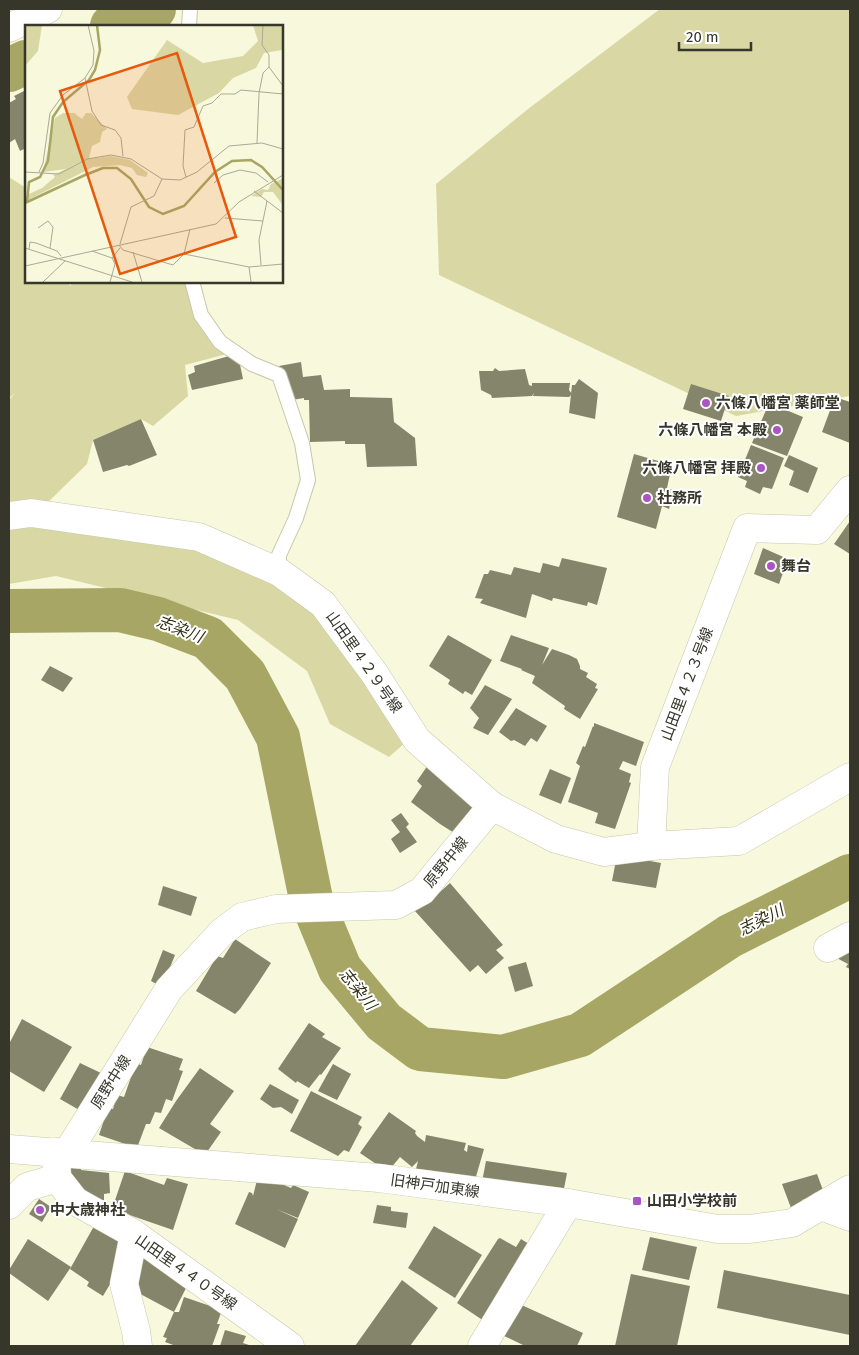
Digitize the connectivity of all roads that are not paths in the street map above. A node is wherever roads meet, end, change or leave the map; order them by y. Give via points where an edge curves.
1 (48, 9) edge
2 (9, 28) edge
3 (192, 282) edge
4 (850, 490) edge
5 (9, 516) edge
6 (279, 572) junction
7 (850, 778) edge
8 (492, 806) junction
9 (651, 846) junction
10 (9, 1149) edge
11 (60, 1161) junction
12 (850, 1189) edge
13 (568, 1203) junction
14 (9, 1205) edge
15 (821, 1206) junction
16 (850, 1217) edge
17 (134, 1234) junction
18 (138, 1346) edge
19 (290, 1346) edge
20 (482, 1346) edge

1 - 2 street
3 - 6 lane via 201,315 220,342 252,364 278,375 302,443 308,480 296,518 279,555
4 - 9 street, 山田里４２３号線 via 817,530 747,528 655,767
5 - 6 street, 山田里４２９号線 via 30,513 199,537
6 - 8 street, 山田里４２９号線 via 322,604 374,673 417,740
7 - 9 street via 739,841
8 - 9 street via 556,839 604,852
8 - 11 street, 原野中線 via 422,891 396,905 276,909 242,917 222,932 169,989
10 - 11 street, 旧神戸加東線
11 - 13 street, 旧神戸加東線 via 379,1178
11 - 14 street
11 - 17 street, 山田里４４０号線 via 74,1201
12 - 15 street, 旧神戸加東線
13 - 15 street, 旧神戸加東線 via 718,1229 750,1229 792,1223
13 - 20 street
15 - 16 street
17 - 18 street via 124,1284
17 - 19 street, 山田里４４０号線

